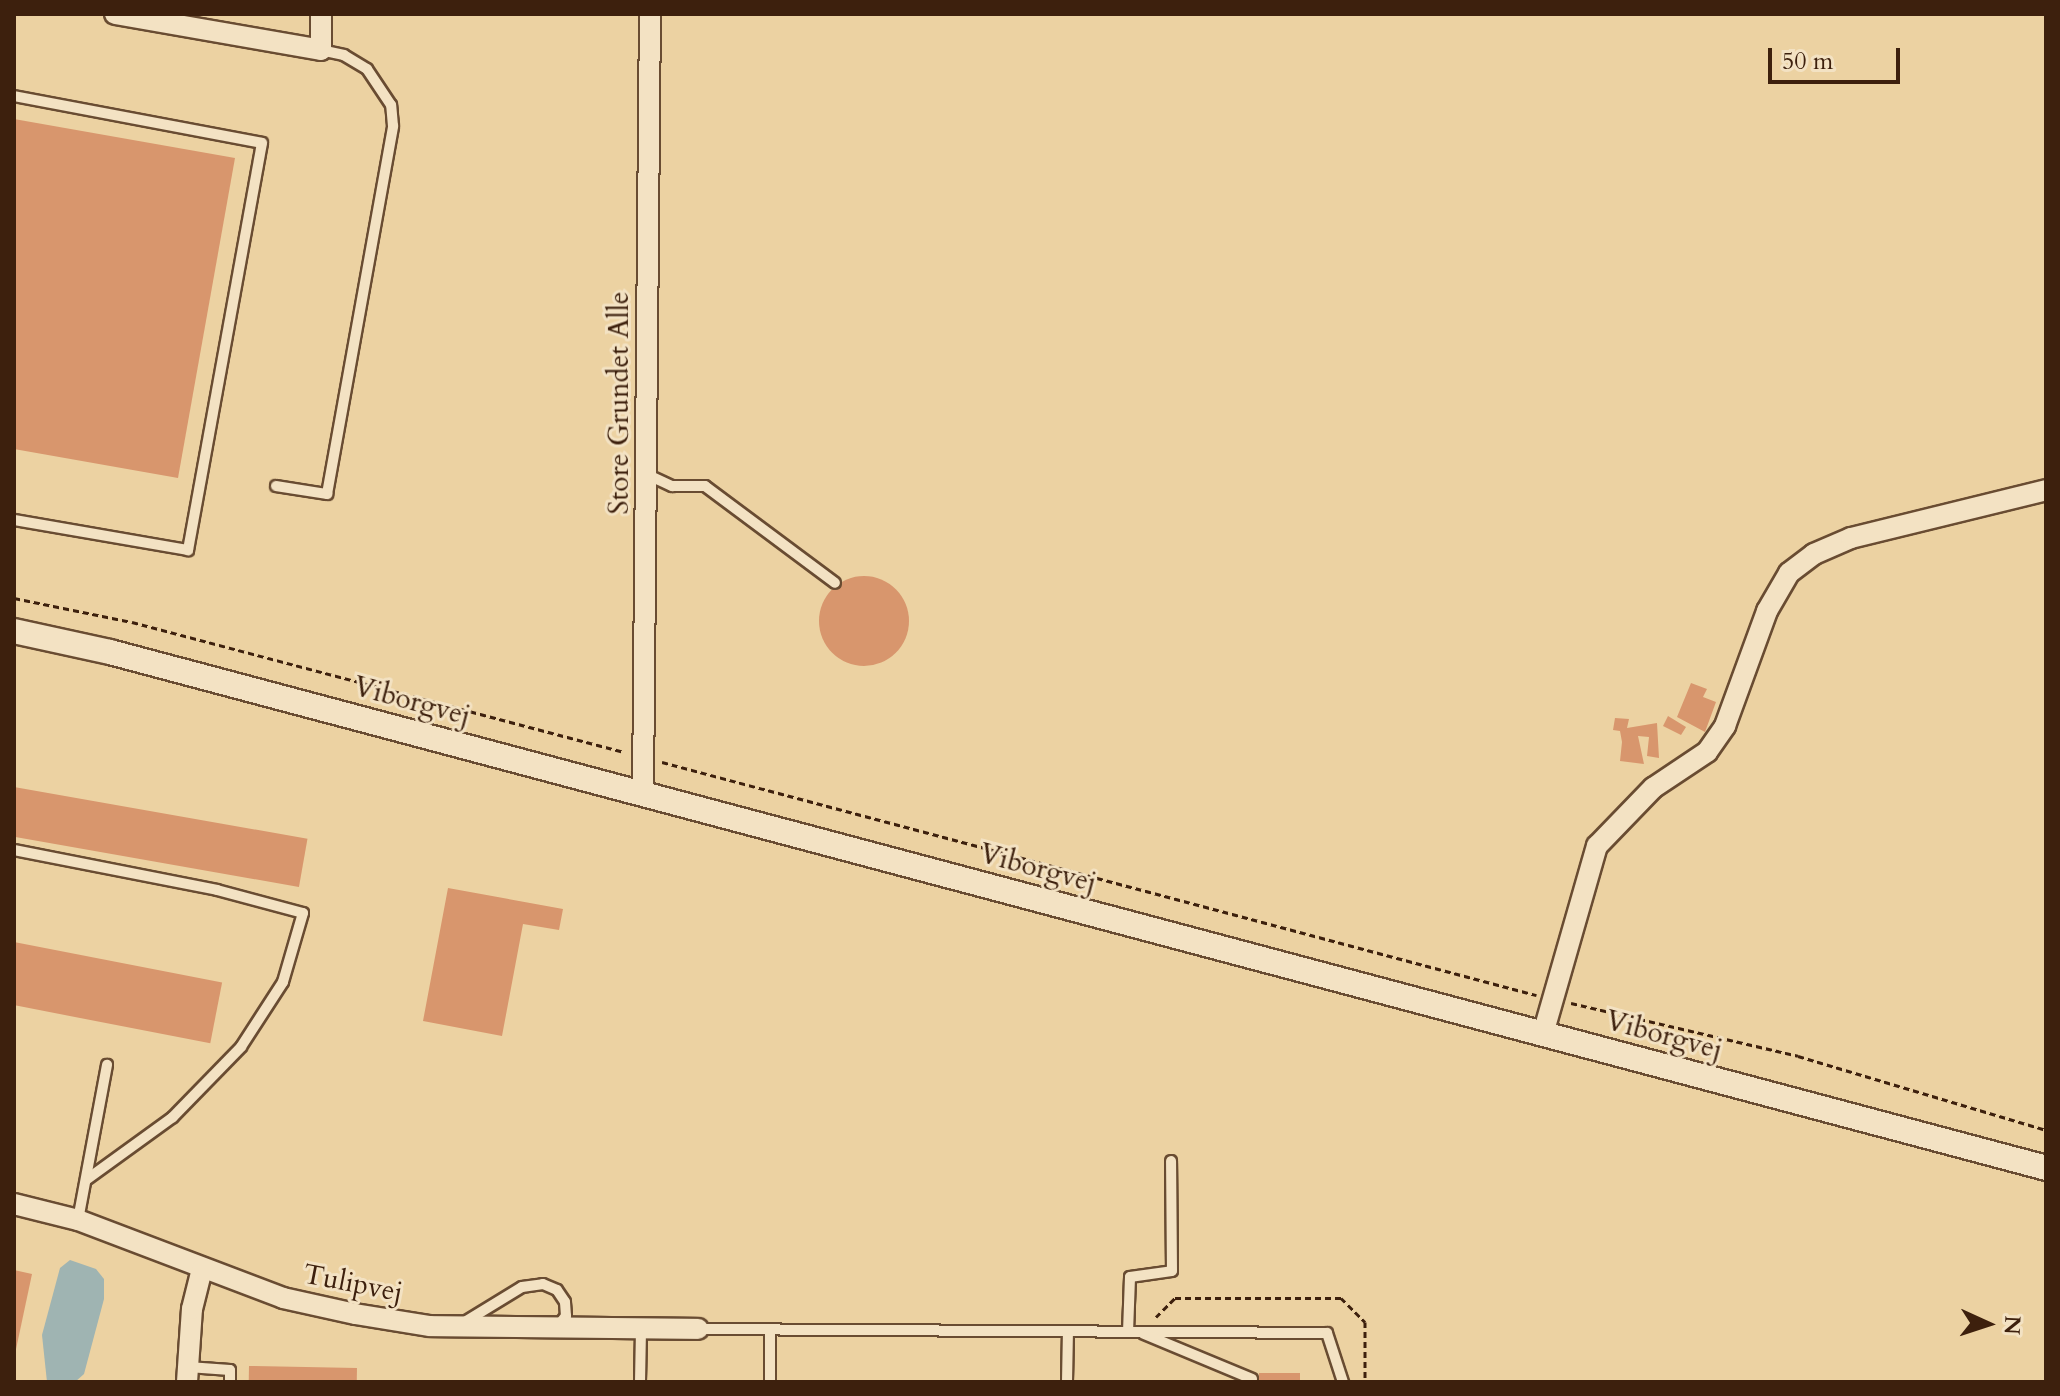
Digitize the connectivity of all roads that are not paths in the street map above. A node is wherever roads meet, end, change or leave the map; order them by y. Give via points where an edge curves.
1 (115, 14) edge
2 (321, 14) edge
3 (650, 14) edge
4 (321, 50) junction
5 (14, 96) edge
6 (646, 474) junction
7 (276, 486) dead end
8 (2046, 490) edge
9 (14, 520) edge
10 (835, 583) dead end
11 (14, 631) edge
12 (643, 793) junction
13 (14, 850) edge
14 (1543, 1034) junction
15 (107, 1065) dead end
16 (1171, 1161) dead end
17 (2046, 1168) edge
18 (86, 1180) junction
19 (14, 1204) edge
20 (78, 1220) junction
21 (202, 1269) junction
22 (457, 1327) junction
23 (557, 1328) junction
24 (641, 1328) junction
25 (698, 1329) joint
26 (770, 1330) junction
27 (1068, 1332) junction
28 (1133, 1332) junction
29 (187, 1375) edge
30 (1252, 1379) dead end
31 (230, 1382) edge
32 (640, 1382) edge
33 (770, 1382) edge
34 (1067, 1382) edge
35 (1343, 1382) edge

1 - 4 street
2 - 4 street
3 - 6 street, Store Grundet Alle
4 - 7 lane via 344,55 367,69 391,105 393,126 327,494
5 - 9 lane via 262,143 188,550
6 - 10 lane via 672,486 705,486
6 - 12 street, Store Grundet Alle
8 - 14 street via 1851,538 1814,554 1789,573 1767,611 1725,726 1707,752 1653,788 1597,846
11 - 12 street, Viborgvej
12 - 14 street, Viborgvej
13 - 18 lane via 217,890 303,913 283,982 241,1047 173,1117
14 - 17 street, Viborgvej
15 - 18 lane
16 - 28 lane via 1172,1271 1130,1277
18 - 20 lane
19 - 20 street, Tulipvej
20 - 21 street, Tulipvej
21 - 22 street, Tulipvej via 312,1305
21 - 29 street
22 - 23 street, Tulipvej
22 - 23 lane via 522,1287 543,1284 557,1290 565,1302 566,1316
23 - 24 street, Tulipvej
24 - 25 street, Tulipvej
24 - 32 lane
25 - 26 lane
26 - 27 lane
26 - 33 lane
27 - 28 lane
27 - 34 lane
28 - 30 lane
28 - 35 lane via 1327,1333
29 - 31 lane via 230,1370

